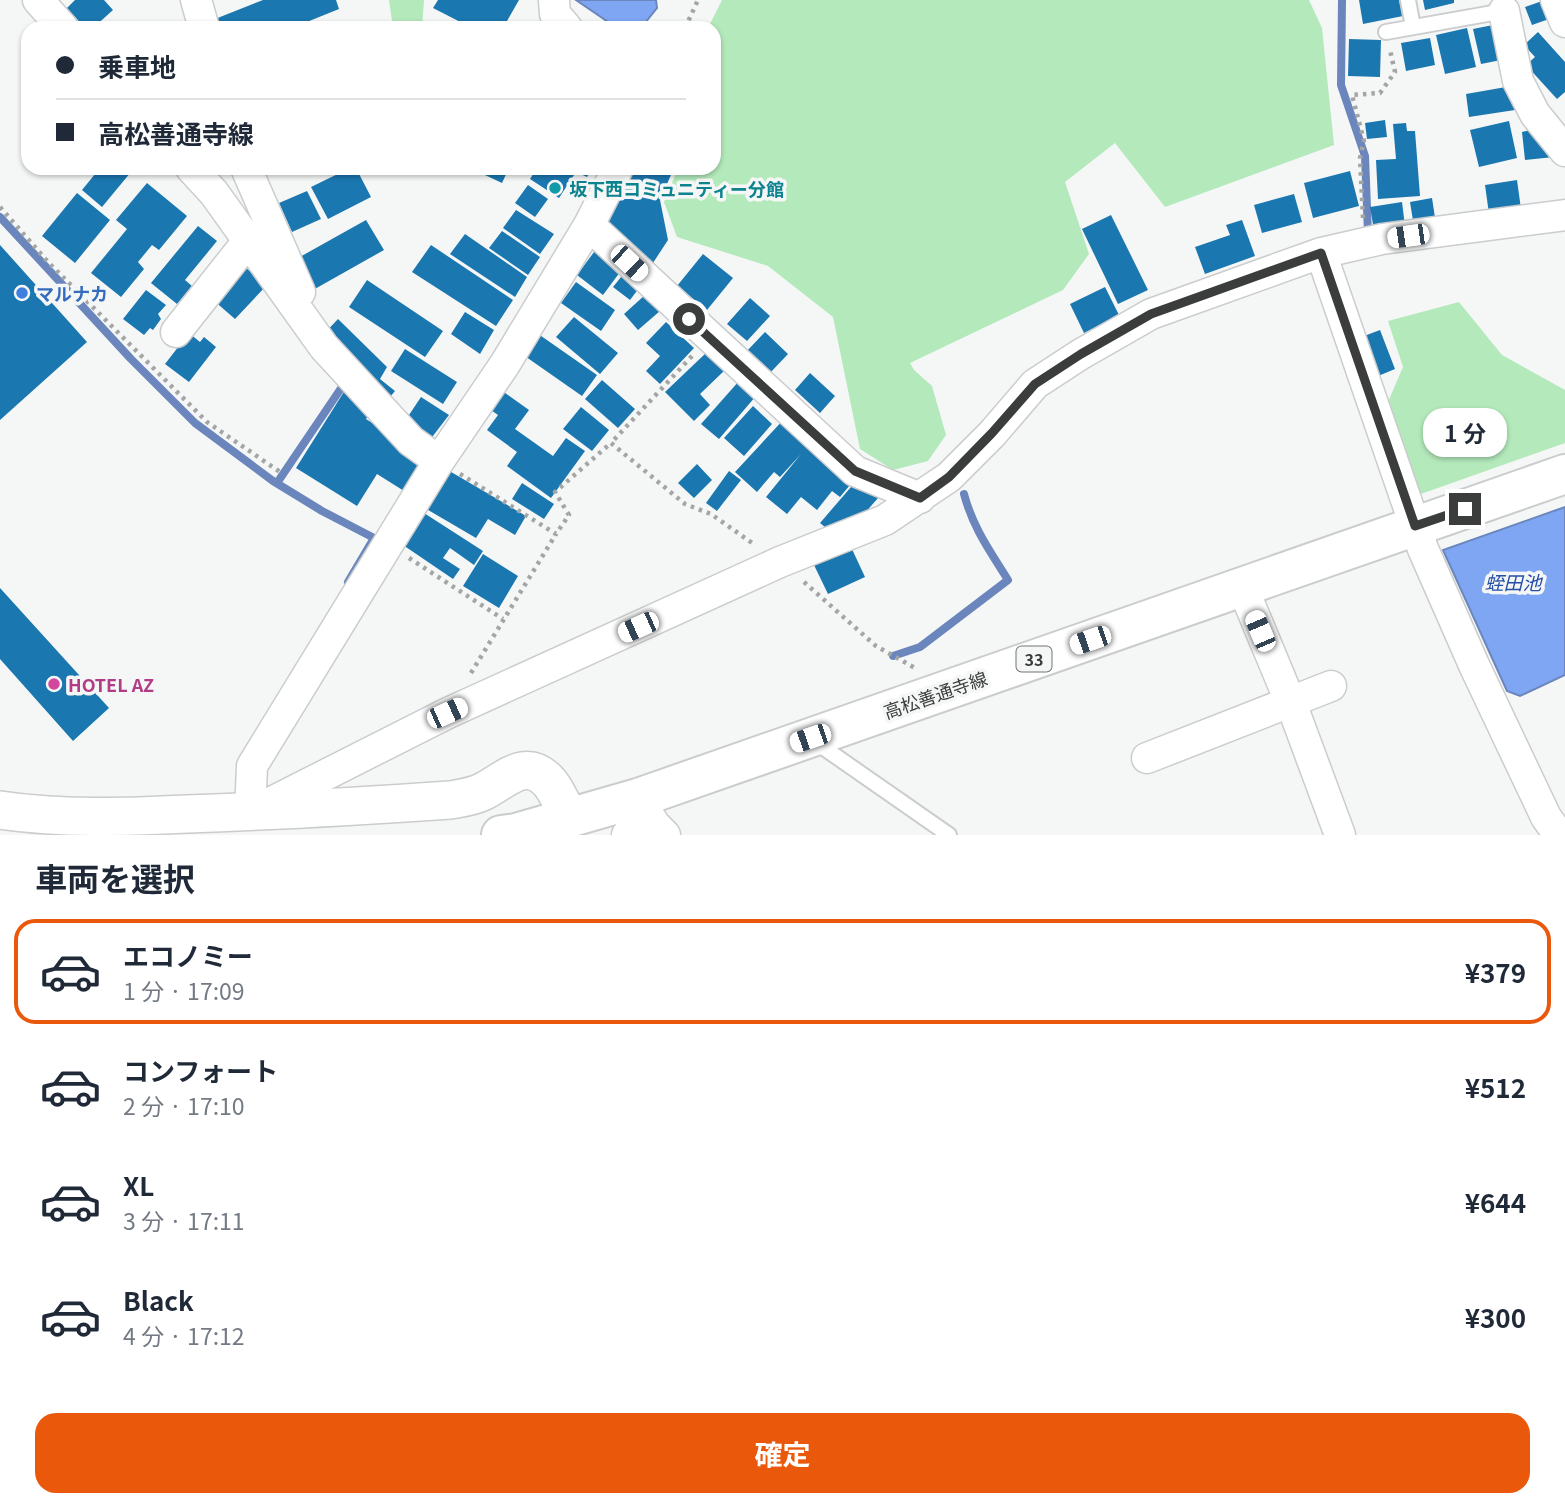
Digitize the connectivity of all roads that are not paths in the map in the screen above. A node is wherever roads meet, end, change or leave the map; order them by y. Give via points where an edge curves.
1 (38, 0) edge
2 (196, 0) edge
3 (554, 0) edge
4 (1408, 0) edge
5 (1556, 0) edge
6 (1503, 6) edge
7 (58, 21) edge
8 (202, 21) edge
9 (561, 21) edge
10 (1565, 22) edge
11 (1413, 27) junction
12 (1386, 32) road end
13 (1565, 151) edge
14 (197, 175) edge
15 (249, 175) edge
16 (614, 175) edge
17 (1565, 215) edge
18 (589, 225) junction
19 (244, 247) junction
20 (1321, 253) junction
21 (176, 331) dead end
22 (324, 347) junction
23 (439, 461) junction
24 (1565, 474) edge
25 (920, 498) junction
26 (1415, 526) junction
27 (1242, 586) junction
28 (1331, 685) dead end
29 (1290, 702) junction
30 (810, 738) junction
31 (1147, 758) dead end
32 (250, 813) junction
33 (4, 818) edge
34 (569, 818) junction
35 (646, 823) edge
36 (501, 835) edge
37 (949, 835) edge
38 (1340, 835) edge
39 (1559, 835) edge

1 - 7 street
2 - 8 street
3 - 9 street
4 - 11 lane
5 - 10 street
6 - 11 lane
6 - 13 street via 1518,81 1535,114
11 - 12 lane
14 - 19 street via 214,193
15 - 22 street
16 - 18 street
17 - 20 street via 1382,239
18 - 23 street via 505,364
18 - 25 street via 855,471
19 - 21 street
19 - 22 street
20 - 25 street via 1151,314 1081,354 1035,384 949,477
20 - 26 street
22 - 23 street via 411,441
23 - 32 street via 252,766
24 - 26 main road, 高松善通寺線 / 33
25 - 32 street via 885,520 780,562 447,713
26 - 27 main road, 高松善通寺線 / 33
26 - 39 street via 1474,665 1546,817
27 - 29 street
27 - 30 main road, 高松善通寺線 / 33
28 - 29 street
29 - 31 street
29 - 38 street
30 - 35 main road, 高松善通寺線 / 33
30 - 37 lane
32 - 33 street
32 - 34 street via 450,800 479,794 509,775 533,771 547,780
34 - 35 main road, 高松善通寺線 / 33
34 - 36 main road, 高松善通寺線 / 33

